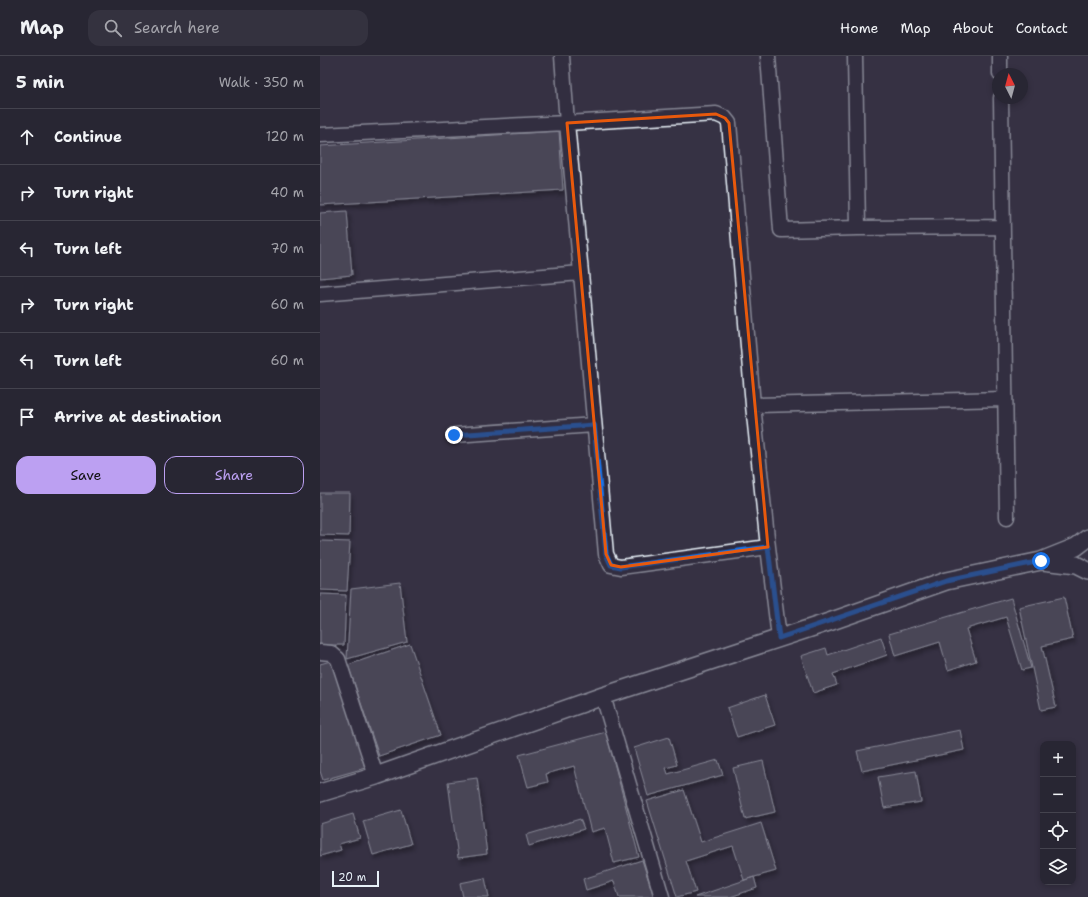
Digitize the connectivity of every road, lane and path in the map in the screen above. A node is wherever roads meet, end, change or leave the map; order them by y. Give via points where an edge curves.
1 (562, 56) edge
2 (768, 56) edge
3 (855, 56) edge
4 (1000, 56) edge
5 (1000, 68) edge
6 (1001, 104) edge
7 (567, 123) junction
8 (320, 135) edge
9 (1002, 227) junction
10 (858, 228) junction
11 (582, 273) junction
12 (320, 294) edge
13 (1005, 399) junction
14 (753, 405) junction
15 (594, 425) junction
16 (454, 435) dead end
17 (1007, 517) dead end
18 (1088, 538) edge
19 (768, 547) junction
20 (1041, 561) junction
21 (1088, 571) edge
22 (779, 638) junction
23 (320, 652) edge
24 (603, 696) junction
25 (376, 776) junction
26 (320, 793) edge
27 (662, 897) edge

1 - 7 street
2 - 10 street via 781,230
3 - 10 street
4 - 5 street
6 - 9 street
7 - 8 street
7 - 11 street
7 - 14 street via 716,114 729,123
9 - 10 street
9 - 13 street
11 - 12 street
11 - 15 street
13 - 14 street
13 - 17 street
14 - 19 street
15 - 16 street
15 - 19 street via 606,554 611,565 621,567
18 - 20 street via 1076,547
19 - 22 street
20 - 21 street via 1076,565
20 - 22 street via 946,581
22 - 24 street
23 - 25 street via 331,653 338,659
24 - 25 street
24 - 27 street
25 - 26 street

